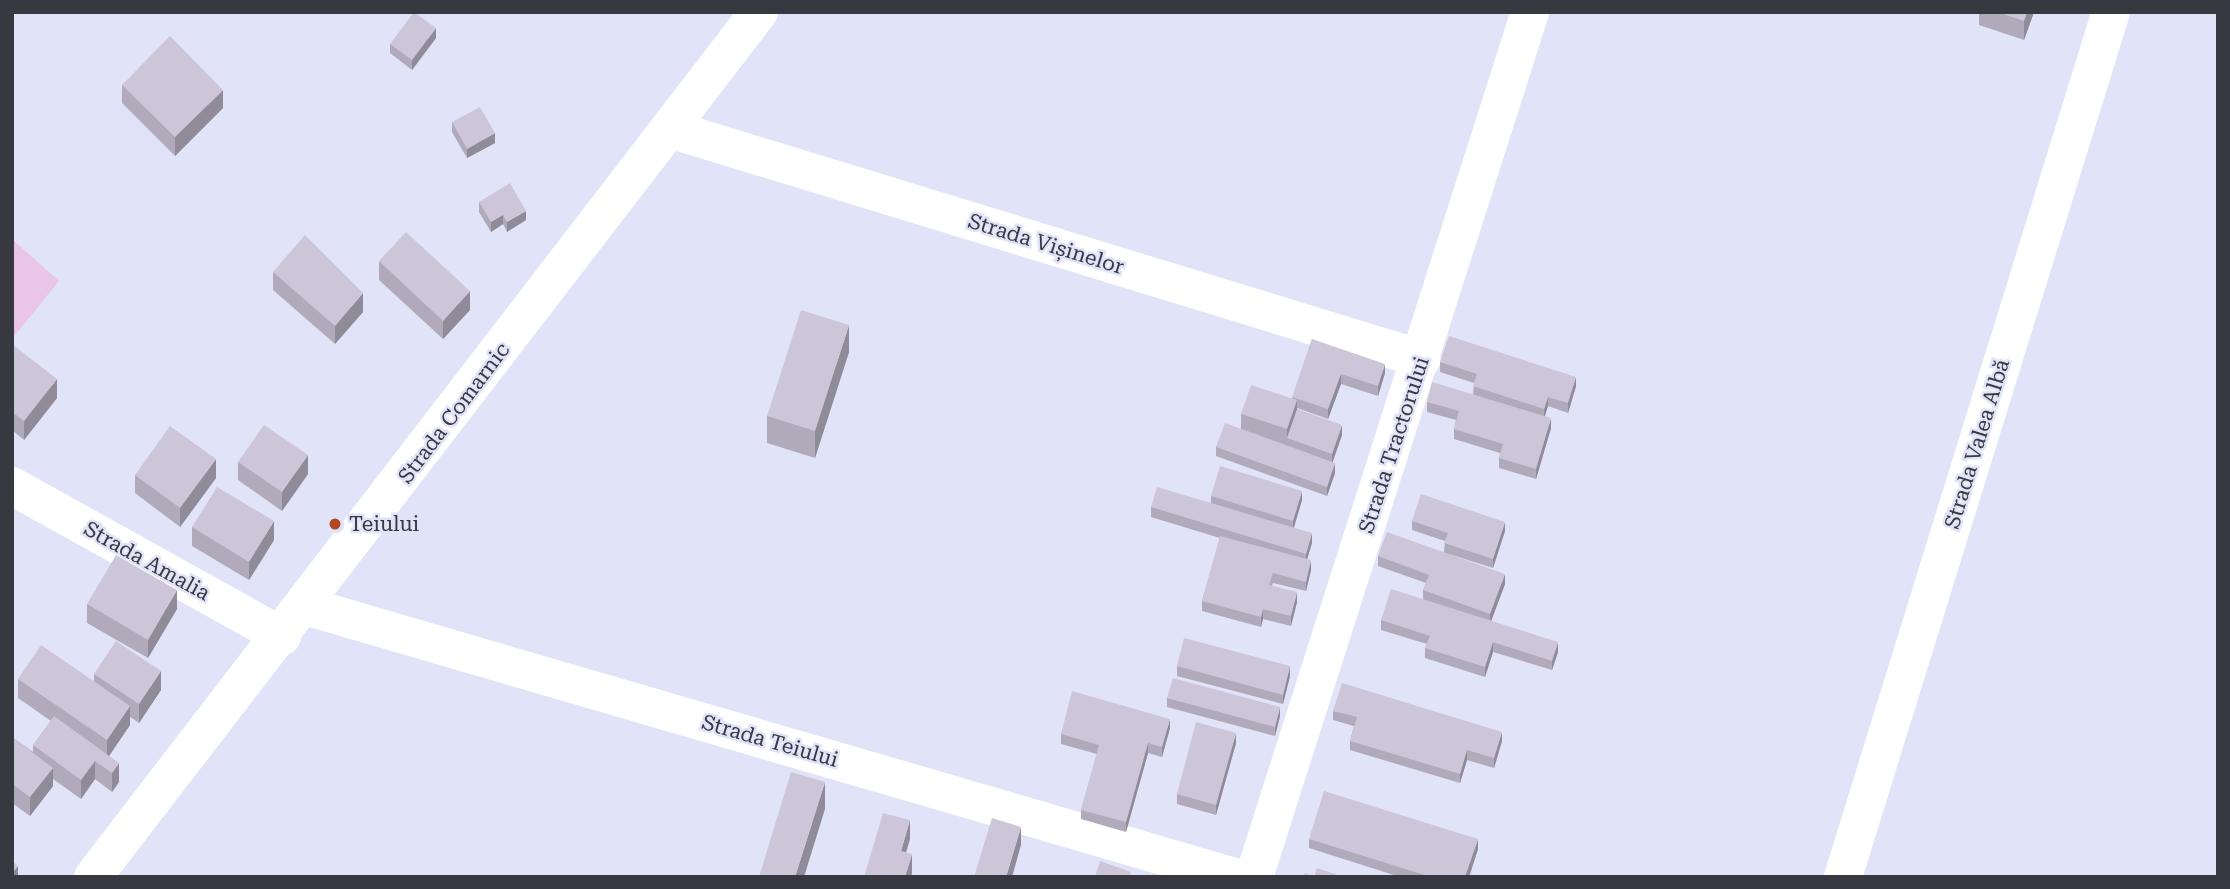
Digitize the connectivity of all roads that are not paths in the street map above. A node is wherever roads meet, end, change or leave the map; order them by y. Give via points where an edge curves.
1 (759, 12) edge
2 (1530, 12) edge
3 (2111, 12) edge
4 (670, 129) junction
5 (1422, 359) junction
6 (12, 486) edge
7 (305, 606) junction
8 (282, 636) junction
9 (93, 877) edge
10 (1235, 877) edge
11 (1254, 877) edge
12 (1843, 877) edge

1 - 4 street, Strada Comarnic
2 - 5 street, Strada Tractorului
3 - 12 street, Strada Valea Albă
4 - 5 street, Strada Vișinelor
4 - 7 street, Strada Comarnic
5 - 11 street, Strada Tractorului
6 - 8 street, Strada Amalia
7 - 8 street, Strada Comarnic
7 - 10 street, Strada Teiului
8 - 9 street, Strada Comarnic

